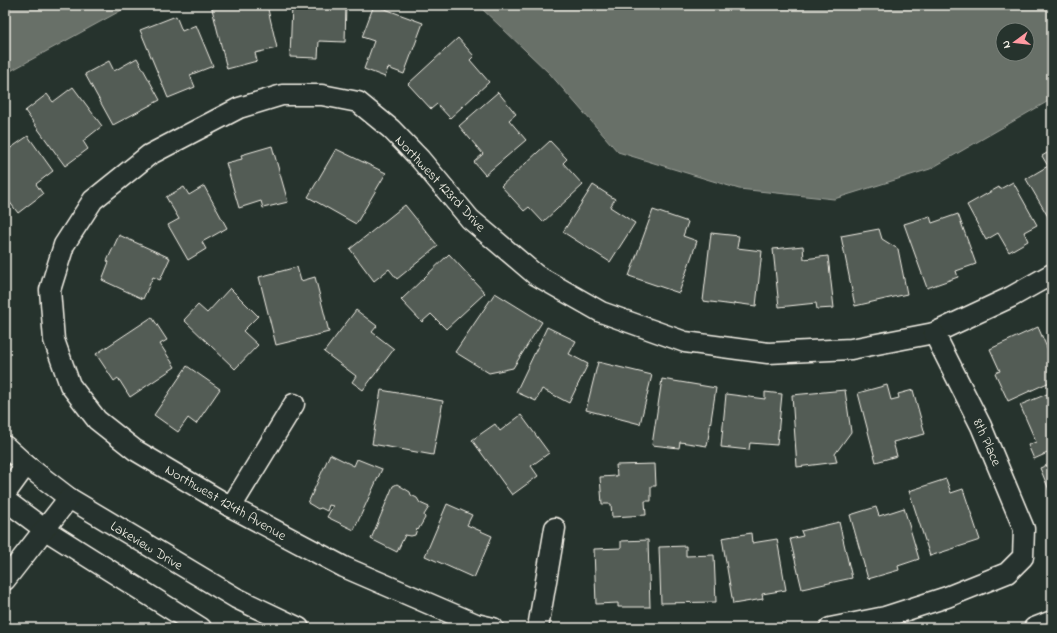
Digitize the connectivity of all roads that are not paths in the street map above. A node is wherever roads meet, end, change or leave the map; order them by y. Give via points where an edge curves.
1 (1052, 274) edge
2 (50, 290) joint
3 (934, 333) junction
4 (294, 404) dead end
5 (5, 446) edge
6 (26, 465) junction
7 (5, 494) edge
8 (69, 498) junction
9 (5, 500) edge
10 (231, 508) junction
11 (555, 528) dead end
12 (44, 529) junction
13 (5, 580) edge
14 (1052, 621) edge
15 (201, 628) edge
16 (299, 628) edge
17 (492, 628) edge
18 (538, 628) edge
19 (830, 628) edge
20 (1034, 628) edge

1 - 3 street, Northwest 123rd Drive via 1012,297
2 - 3 street, Northwest 123rd Drive via 64,245 93,200 149,155 239,108 282,95 322,95 358,102 420,159 470,219 536,275 601,312 685,342 768,353 851,349
2 - 10 street, Northwest 124th Avenue via 56,348 70,385 97,420 135,450
3 - 19 street, 8th Place via 981,426 1024,528 1023,557 1007,573 947,597 885,617
4 - 10 street
5 - 6 street, Lakeview Drive
6 - 7 street
6 - 8 street, Lakeview Drive
8 - 12 street
8 - 16 street, Lakeview Drive via 236,598
9 - 12 street
10 - 17 street, Northwest 124th Avenue via 344,567 476,624
11 - 18 street
12 - 13 street
12 - 15 street
14 - 20 street

